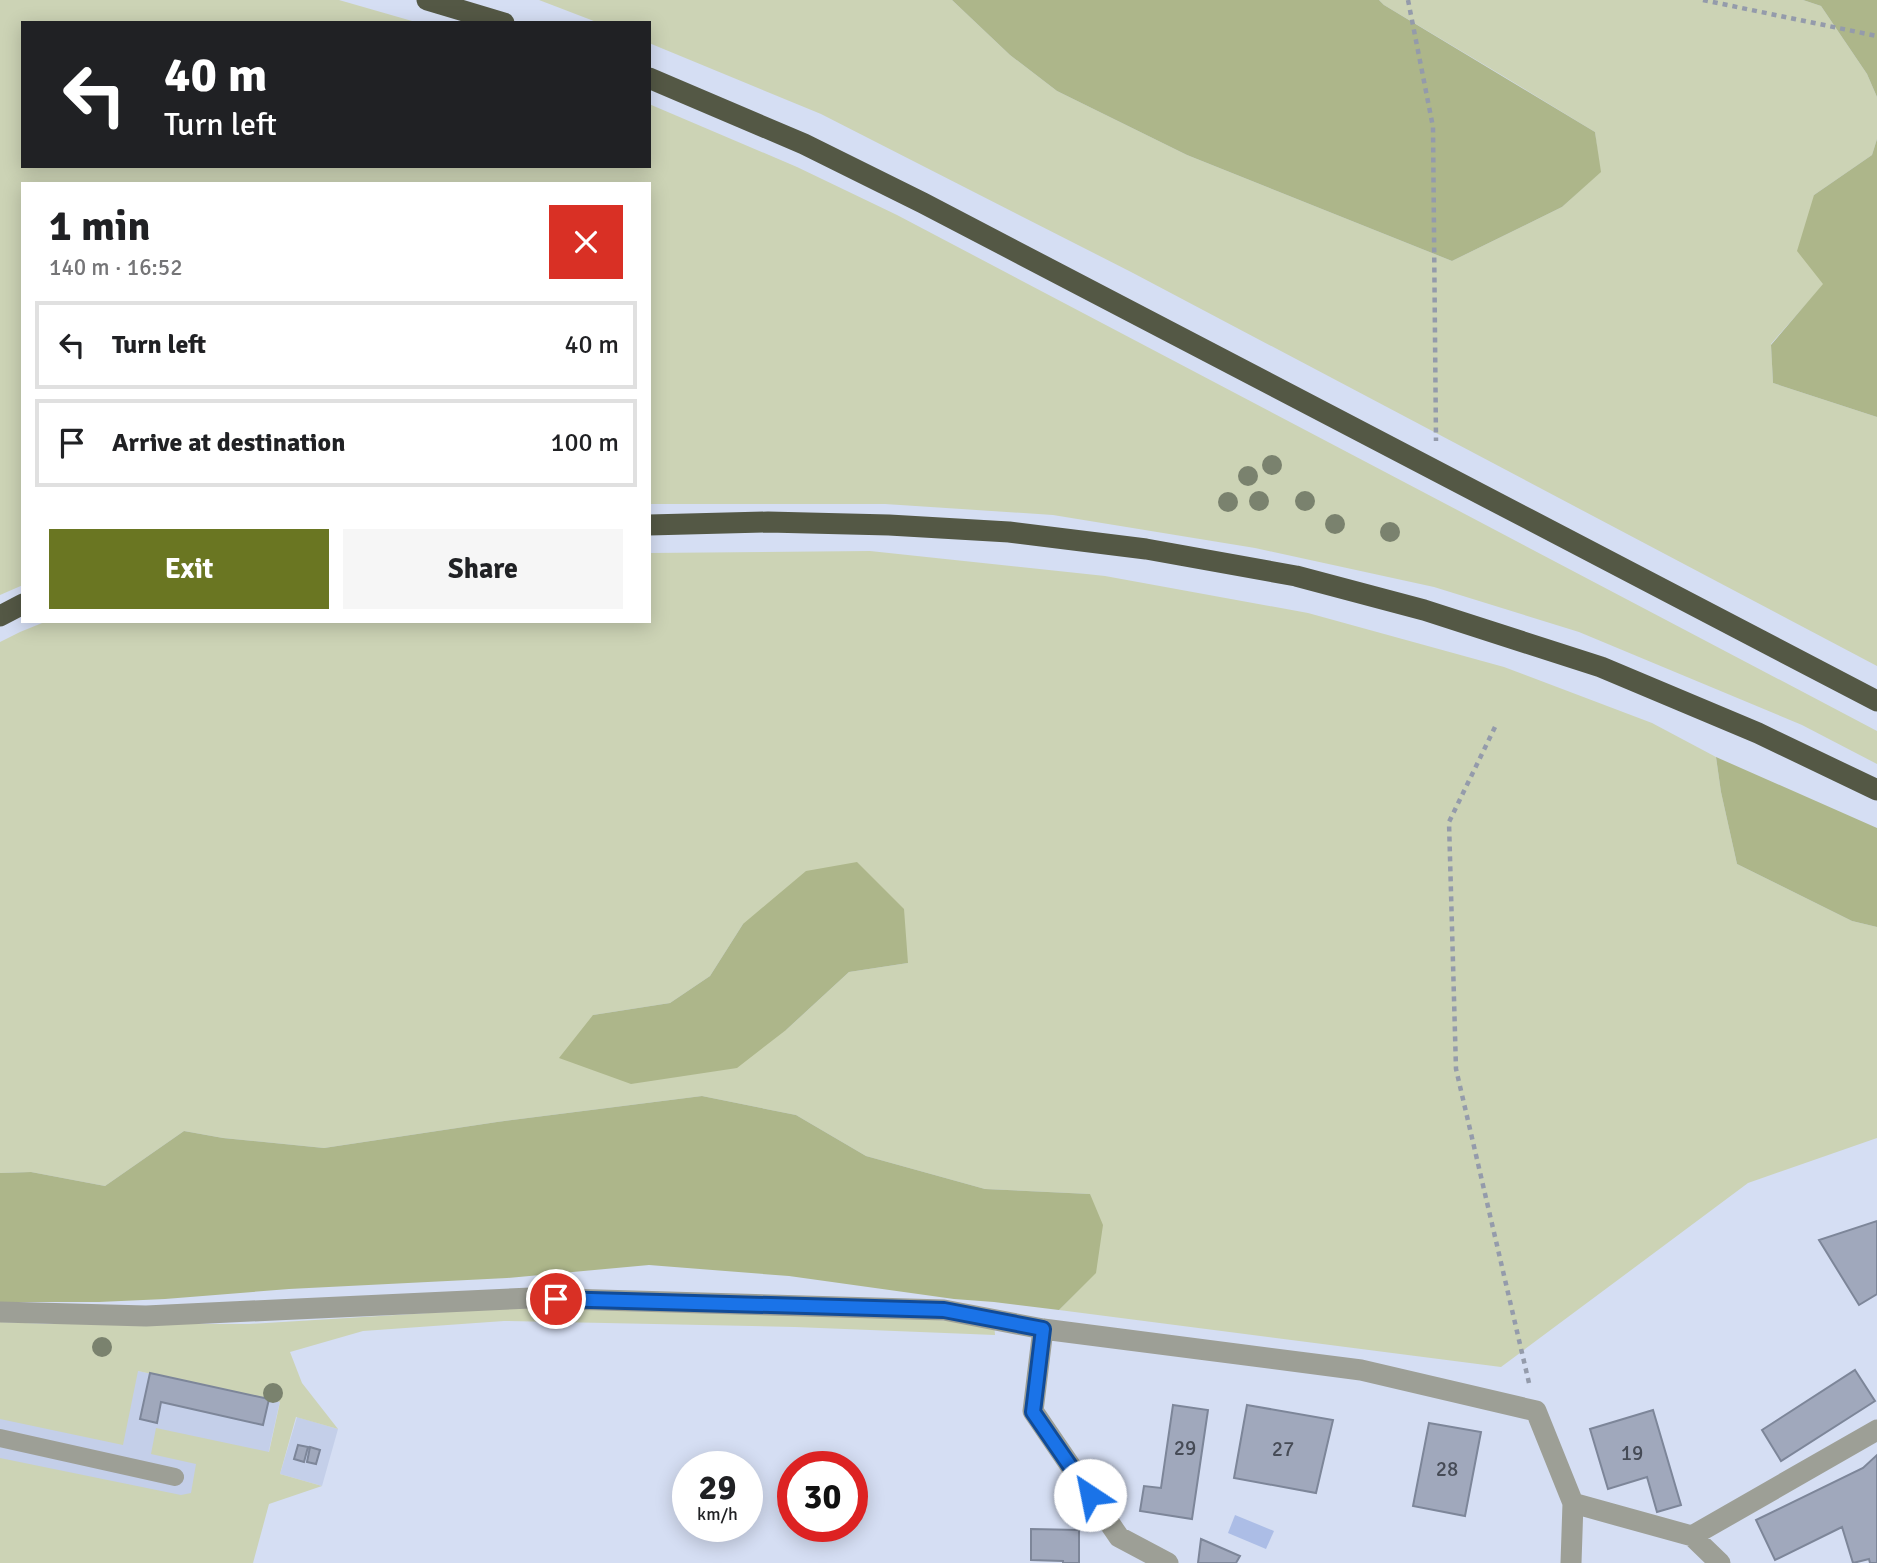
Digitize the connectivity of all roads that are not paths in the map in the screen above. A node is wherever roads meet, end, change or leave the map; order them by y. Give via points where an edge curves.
1 (427, 0) edge
2 (497, 21) edge
3 (651, 79) edge
4 (651, 525) edge
5 (21, 605) edge
6 (0, 616) edge
7 (1877, 701) edge
8 (1877, 790) edge
9 (0, 1312) edge
10 (1043, 1329) junction
11 (1877, 1430) edge
12 (0, 1438) edge
13 (175, 1477) dead end
14 (1573, 1503) junction
15 (1692, 1536) junction
16 (1168, 1563) edge
17 (1571, 1563) edge
18 (1720, 1563) edge

1 - 2 highway
3 - 7 highway via 804,144 923,203
4 - 8 highway via 768,522 1009,532 1146,549 1296,576 1424,610 1601,667 1758,733
5 - 6 highway
9 - 10 street via 146,1316 531,1298 944,1310
10 - 14 street via 1361,1370 1536,1411
10 - 16 street via 1033,1412 1119,1537
11 - 15 street
12 - 13 lane
14 - 15 street
14 - 17 street
15 - 18 street

